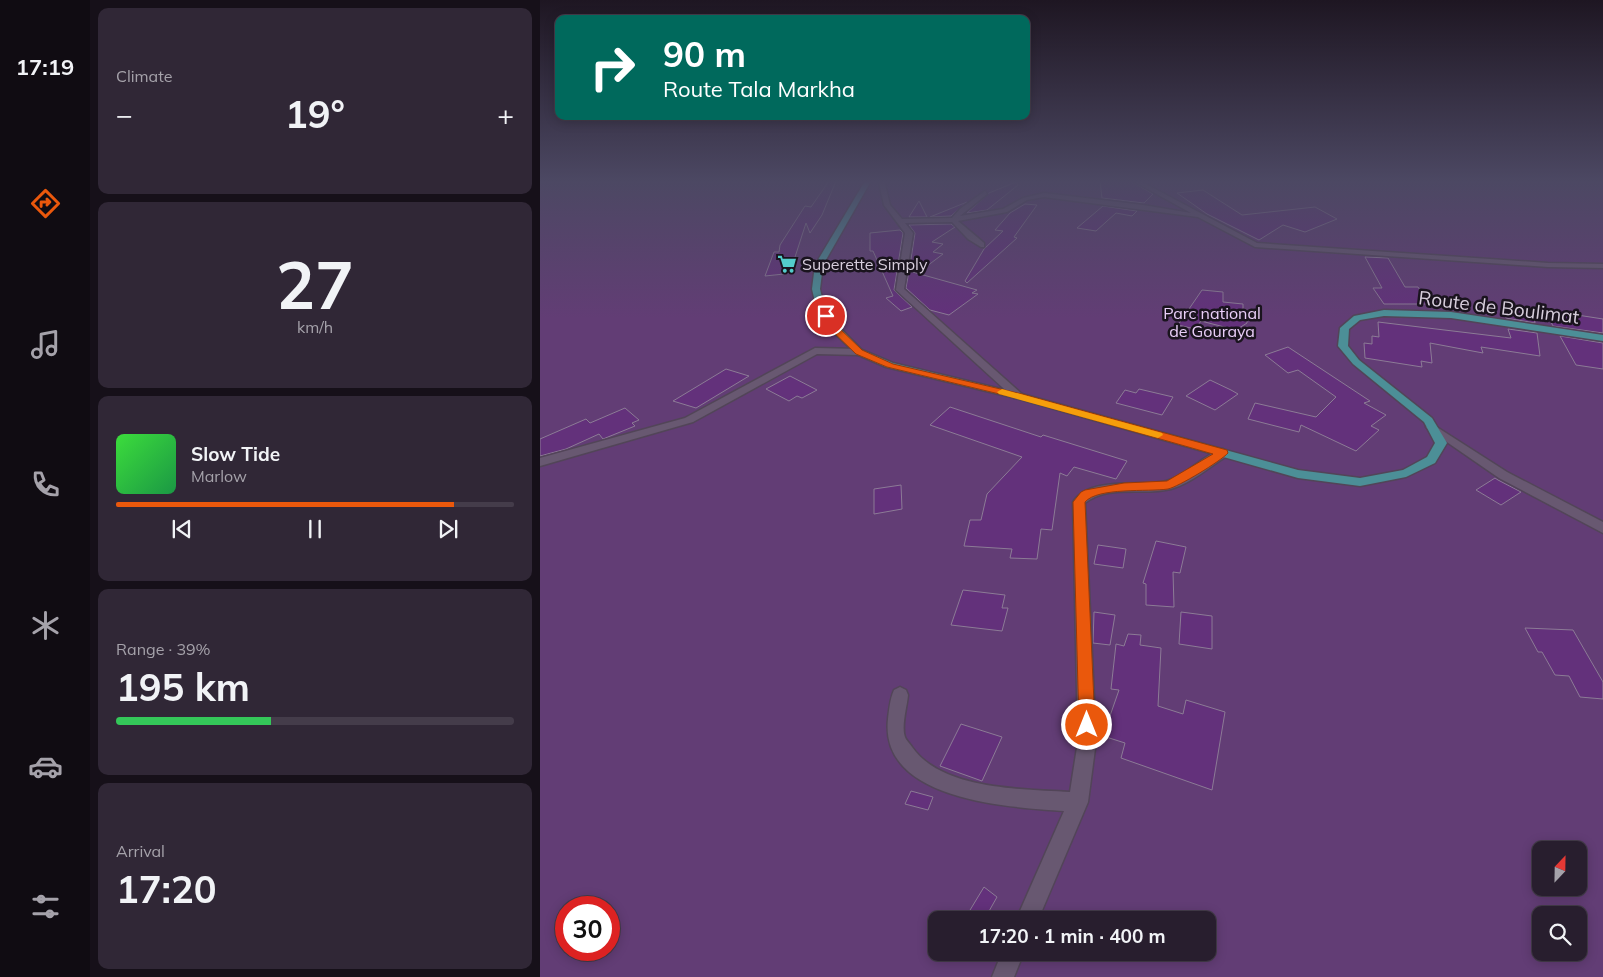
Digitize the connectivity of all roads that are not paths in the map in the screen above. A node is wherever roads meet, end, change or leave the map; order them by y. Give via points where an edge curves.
1 (841, 227) edge
2 (904, 227) edge
3 (961, 227) edge
4 (1223, 227) edge
5 (981, 245) dead end
6 (1603, 266) edge
7 (1603, 338) edge
8 (859, 352) junction
9 (1018, 396) junction
10 (1432, 427) junction
11 (1223, 453) junction
12 (540, 462) edge
13 (1603, 528) edge
14 (900, 695) dead end
15 (1078, 802) junction
16 (1032, 911) edge
17 (1010, 961) edge
18 (1003, 977) edge

1 - 8 main road, Route de Boulimat via 819,265 816,289 820,306 831,325
2 - 9 street via 909,233 900,290
3 - 5 street via 973,241
4 - 6 street via 1255,244
7 - 10 main road, Route de Boulimat via 1450,315 1384,313 1357,318 1345,328 1343,346 1356,362 1428,420
8 - 9 main road, Route de Boulimat via 890,366
8 - 12 street via 815,351 689,420
9 - 11 main road, Route de Boulimat
10 - 11 main road, Route de Boulimat via 1441,443 1432,460 1406,473 1360,482 1298,474
10 - 13 street via 1503,475
11 - 15 street via 1169,485 1085,494 1079,502 1087,741
14 - 15 street via 896,739 913,765 939,781 979,792
15 - 16 street
17 - 18 street

